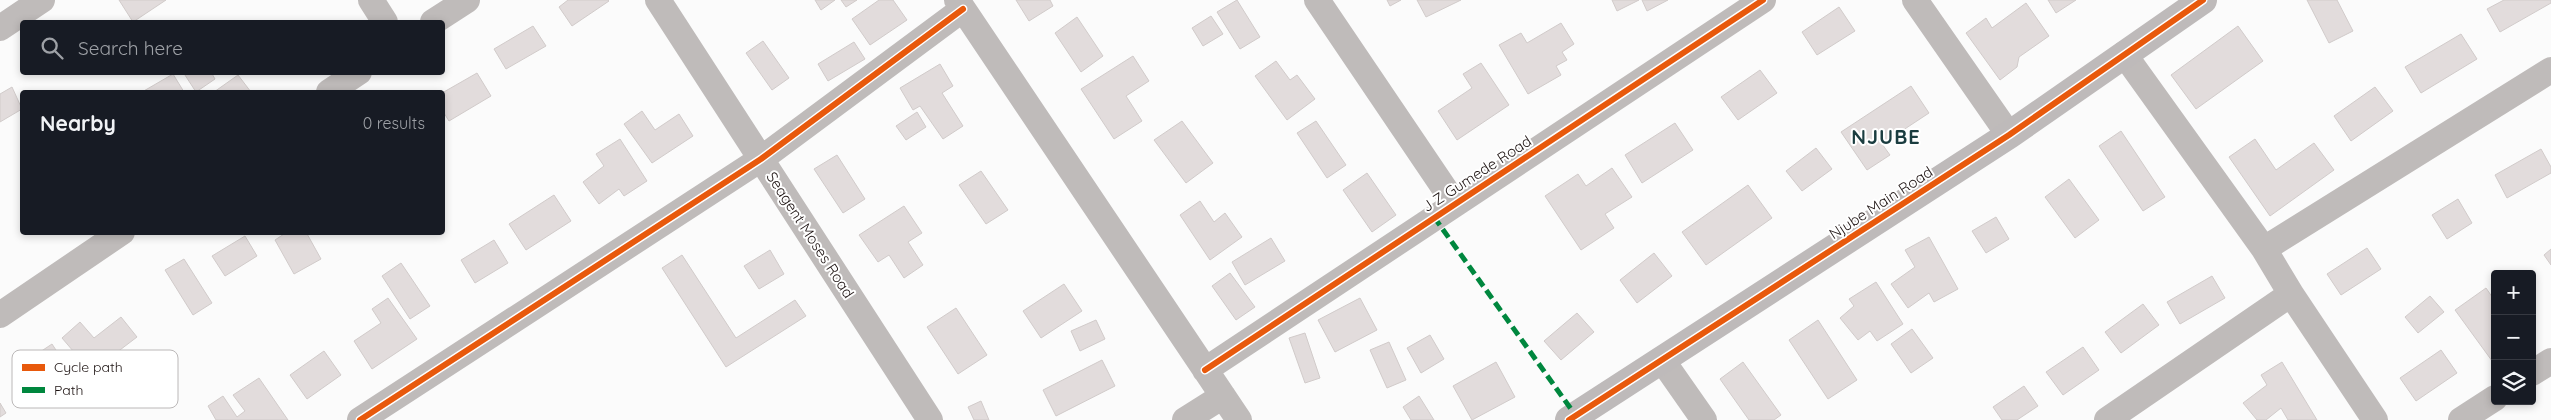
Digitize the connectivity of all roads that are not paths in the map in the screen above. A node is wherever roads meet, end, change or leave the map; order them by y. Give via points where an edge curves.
1 (42, 0) edge
2 (371, 0) edge
3 (467, 0) edge
4 (658, 0) edge
5 (1317, 0) edge
6 (1763, 0) edge
7 (1915, 0) edge
8 (2203, 0) edge
9 (960, 5) edge
10 (384, 20) edge
11 (436, 20) edge
12 (0, 28) edge
13 (2124, 54) junction
14 (2551, 70) edge
15 (354, 75) edge
16 (332, 90) edge
17 (2008, 135) junction
18 (761, 159) junction
19 (1455, 204) junction
20 (118, 235) edge
21 (2264, 249) junction
22 (2291, 294) junction
23 (0, 315) edge
24 (1662, 360) junction
25 (2551, 361) edge
26 (1205, 370) junction
27 (2536, 370) edge
28 (1223, 396) junction
29 (2491, 401) edge
30 (360, 420) edge
31 (930, 420) edge
32 (1185, 420) edge
33 (1239, 420) edge
34 (1569, 420) edge
35 (1704, 420) edge
36 (2107, 420) edge
37 (2375, 420) edge
38 (2461, 420) edge

1 - 12 street
2 - 10 street
3 - 11 street
4 - 18 street, Seagent Moses Road
5 - 19 street
6 - 19 street, J Z Gumede Road
7 - 17 street
8 - 13 street, Njube Main Road
9 - 18 street
9 - 26 street
13 - 17 street, Njube Main Road
13 - 21 street
14 - 21 street
15 - 16 street
17 - 24 street, Njube Main Road
18 - 30 street
18 - 31 street, Seagent Moses Road
19 - 26 street, J Z Gumede Road
20 - 23 street
21 - 22 street
22 - 36 street
22 - 37 street
24 - 34 street, Njube Main Road
24 - 35 street
25 - 27 street
26 - 28 street
28 - 32 street
28 - 33 street
29 - 38 street

